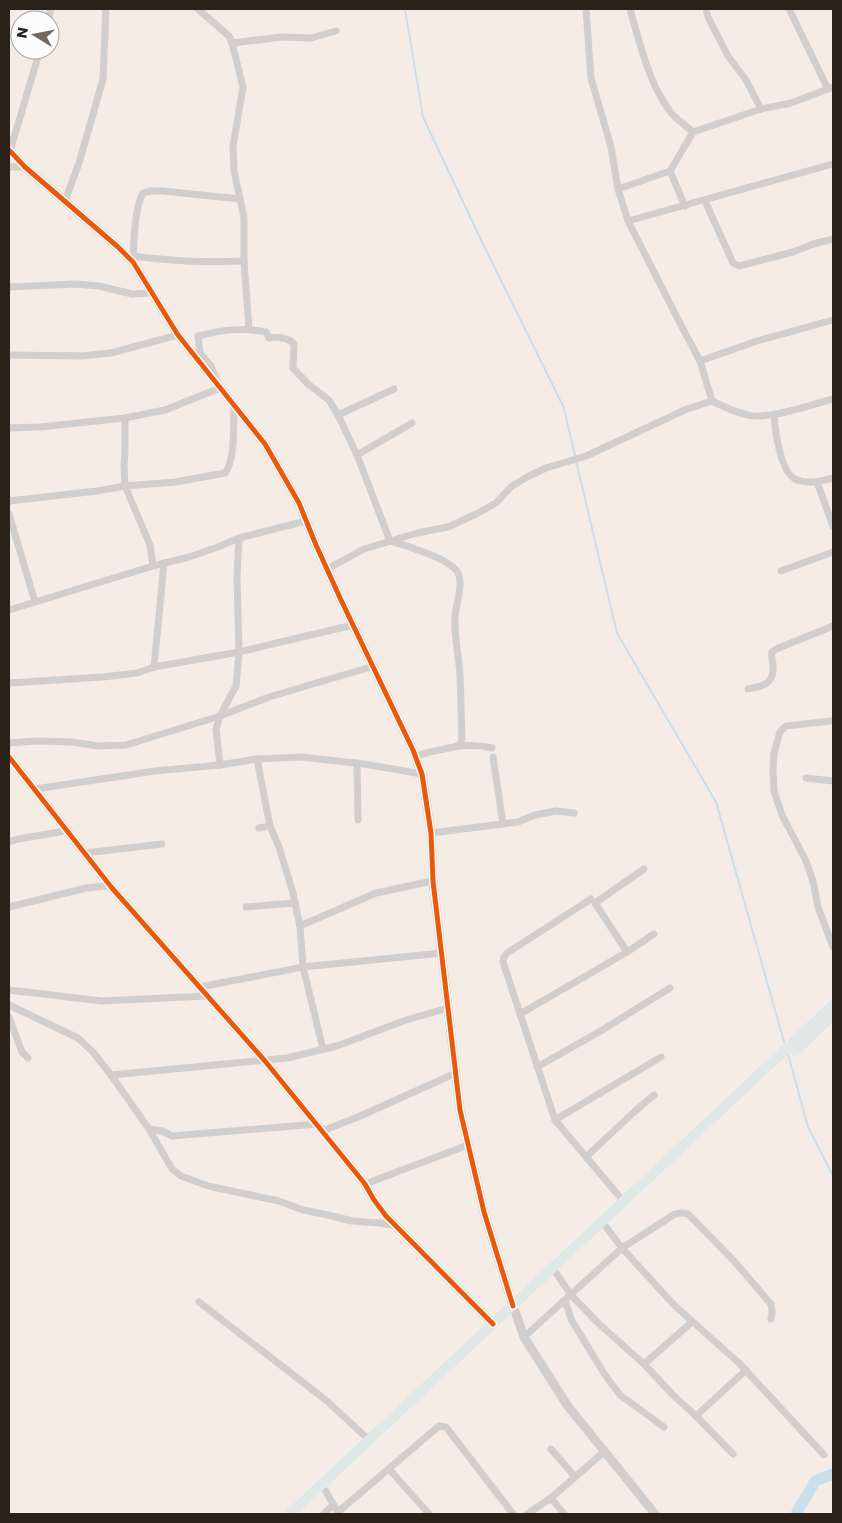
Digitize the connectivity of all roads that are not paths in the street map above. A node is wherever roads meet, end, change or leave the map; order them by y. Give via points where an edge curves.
1 (106, 9) edge
2 (198, 9) edge
3 (586, 9) edge
4 (630, 9) edge
5 (706, 9) edge
6 (789, 9) edge
7 (336, 31) dead end
8 (232, 43) junction
9 (37, 60) edge
10 (831, 88) edge
11 (762, 109) junction
12 (693, 132) junction
13 (9, 151) edge
14 (833, 164) edge
15 (9, 167) edge
16 (25, 167) junction
17 (670, 172) junction
18 (618, 189) junction
19 (240, 199) junction
20 (65, 201) junction
21 (705, 201) junction
22 (684, 206) junction
23 (628, 222) junction
24 (833, 239) edge
25 (133, 259) junction
26 (244, 261) junction
27 (9, 288) edge
28 (152, 293) junction
29 (833, 320) edge
30 (249, 328) junction
31 (178, 335) junction
32 (9, 355) edge
33 (700, 360) junction
34 (220, 388) junction
35 (394, 389) dead end
36 (833, 399) edge
37 (712, 401) junction
38 (234, 404) junction
39 (338, 414) junction
40 (774, 414) junction
41 (125, 418) junction
42 (412, 423) dead end
43 (9, 428) edge
44 (357, 455) junction
45 (833, 478) edge
46 (817, 482) junction
47 (125, 486) junction
48 (9, 500) edge
49 (9, 514) edge
50 (306, 521) junction
51 (833, 526) edge
52 (239, 538) junction
53 (390, 541) junction
54 (833, 552) edge
55 (164, 563) junction
56 (153, 566) junction
57 (327, 569) junction
58 (781, 571) dead end
59 (35, 602) junction
60 (9, 610) edge
61 (353, 626) junction
62 (833, 626) edge
63 (239, 652) junction
64 (374, 666) junction
65 (154, 668) junction
66 (9, 683) edge
67 (748, 689) dead end
68 (220, 716) junction
69 (831, 721) dead end
70 (9, 743) edge
71 (457, 746) junction
72 (492, 748) dead end
73 (415, 756) junction
74 (9, 757) edge
75 (493, 757) dead end
76 (257, 759) junction
77 (357, 763) junction
78 (220, 765) junction
79 (422, 774) junction
80 (806, 778) dead end
81 (833, 781) edge
82 (35, 789) junction
83 (574, 813) dead end
84 (358, 820) dead end
85 (504, 824) junction
86 (270, 826) junction
87 (260, 828) dead end
88 (66, 830) junction
89 (431, 833) junction
90 (9, 842) edge
91 (162, 844) dead end
92 (85, 853) junction
93 (644, 869) dead end
94 (433, 881) junction
95 (112, 888) junction
96 (591, 899) dead end
97 (295, 903) junction
98 (9, 907) edge
99 (246, 907) dead end
100 (300, 926) junction
101 (654, 934) dead end
102 (833, 947) edge
103 (627, 952) junction
104 (442, 953) junction
105 (303, 967) junction
106 (200, 987) junction
107 (670, 988) dead end
108 (9, 990) edge
109 (206, 996) junction
110 (9, 1005) edge
111 (833, 1005) edge
112 (448, 1008) junction
113 (520, 1014) junction
114 (9, 1017) edge
115 (832, 1019) edge
116 (324, 1049) junction
117 (661, 1057) dead end
118 (28, 1058) dead end
119 (265, 1061) junction
120 (537, 1067) junction
121 (456, 1073) junction
122 (111, 1075) junction
123 (654, 1095) dead end
124 (555, 1120) junction
125 (319, 1127) junction
126 (149, 1129) junction
127 (468, 1145) junction
128 (586, 1157) junction
129 (365, 1184) junction
130 (624, 1202) junction
131 (397, 1226) junction
132 (606, 1227) junction
133 (622, 1248) junction
134 (556, 1273) junction
135 (571, 1295) junction
136 (565, 1300) junction
137 (199, 1302) dead end
138 (514, 1308) junction
139 (771, 1319) dead end
140 (692, 1322) junction
141 (493, 1324) junction
142 (524, 1337) junction
143 (644, 1364) junction
144 (746, 1370) junction
145 (414, 1402) junction
146 (696, 1416) junction
147 (664, 1428) dead end
148 (369, 1440) junction
149 (551, 1449) dead end
150 (605, 1451) junction
151 (733, 1454) dead end
152 (824, 1455) dead end
153 (389, 1469) junction
154 (574, 1477) junction
155 (325, 1490) junction
156 (551, 1498) junction
157 (333, 1505) junction
158 (339, 1513) edge
159 (290, 1514) edge
160 (300, 1514) edge
161 (324, 1514) edge
162 (429, 1514) edge
163 (513, 1514) edge
164 (527, 1514) edge
165 (564, 1514) edge
166 (655, 1514) edge

1 - 20 street via 103,79
2 - 8 street via 229,36
3 - 18 street via 591,78 611,147
4 - 12 street via 658,92 674,116
5 - 11 street via 728,56
6 - 10 street
7 - 8 street via 311,38 282,37
8 - 19 street via 243,86 233,146
9 - 13 street
10 - 11 street via 792,104
11 - 12 street
12 - 17 street
13 - 16 street
14 - 21 street
15 - 16 street
16 - 20 street
17 - 18 street
17 - 22 street
18 - 23 street
19 - 25 street via 163,191 143,193
19 - 26 street via 244,218
20 - 25 street
21 - 22 street
21 - 24 street via 736,265
22 - 23 street
23 - 33 street
25 - 26 street via 216,263
25 - 28 street
26 - 30 street
27 - 28 street via 76,284 132,294
28 - 31 street
29 - 33 street
30 - 34 street via 219,330 198,336 200,353 211,366
30 - 39 street via 266,332 269,338 290,340 294,344 293,368 329,400
31 - 32 street via 111,353
31 - 34 street
33 - 37 street
34 - 38 street
34 - 41 street via 165,410
35 - 39 street
36 - 40 street
37 - 40 street via 752,416
37 - 53 street via 586,456 529,476 512,486 496,502 455,524
38 - 47 street via 232,458 224,472 175,482
38 - 50 street via 265,444
39 - 44 street
40 - 46 street via 775,436 789,474 796,479
41 - 43 street
41 - 47 street
42 - 44 street
44 - 53 street
45 - 46 street
46 - 51 street
47 - 48 street
47 - 56 street via 150,545
49 - 59 street
50 - 52 street
50 - 57 street
52 - 55 street via 218,548
52 - 63 street
53 - 57 street via 364,549
53 - 71 street via 442,560 458,573 460,582 455,619 462,736
54 - 58 street
55 - 56 street
55 - 65 street
56 - 59 street
57 - 61 street
59 - 60 street
61 - 63 street
61 - 64 street
62 - 67 street via 776,648 772,652 772,672 768,683
63 - 65 street
63 - 68 street via 236,686
64 - 68 street via 269,697
64 - 73 street
65 - 66 street via 103,677
68 - 70 street via 118,746 38,741
68 - 78 street via 216,729
69 - 102 street via 786,726 780,732 774,753 773,772 774,791 782,815 806,861
71 - 72 street
71 - 73 street
73 - 79 street
74 - 82 street
75 - 85 street
76 - 77 street via 301,757
76 - 78 street
76 - 86 street
77 - 79 street
77 - 84 street
78 - 82 street via 155,770
79 - 89 street
80 - 81 street
82 - 88 street
83 - 85 street via 556,811
85 - 89 street
86 - 87 street
86 - 97 street
88 - 90 street
88 - 92 street
89 - 94 street
91 - 92 street
92 - 95 street
93 - 103 street via 594,903
94 - 100 street via 376,893
94 - 104 street
95 - 98 street via 86,888
95 - 106 street
96 - 113 street via 504,957
97 - 99 street
97 - 100 street
100 - 105 street
101 - 103 street
103 - 113 street
104 - 105 street
104 - 112 street
105 - 106 street
105 - 116 street
106 - 109 street
107 - 120 street
108 - 109 street via 102,1001
109 - 119 street
110 - 122 street via 78,1038
111 - 130 main road
112 - 116 street
112 - 121 street
113 - 120 street
114 - 118 street via 22,1052
115 - 132 main road
116 - 119 street
117 - 124 street
119 - 122 street
119 - 125 street
120 - 124 street
121 - 125 street via 358,1117
121 - 127 street
122 - 126 street
123 - 128 street
124 - 128 street
125 - 126 street via 172,1136
125 - 129 street
126 - 131 street via 172,1168 181,1176 208,1186 279,1201 328,1216
127 - 129 street
127 - 138 street via 484,1212
128 - 130 street
129 - 131 street via 379,1208
130 - 138 main road
131 - 141 street
132 - 133 street
132 - 134 main road
133 - 135 street
133 - 139 street via 675,1214 688,1214 771,1304
133 - 140 street
134 - 135 street
134 - 138 main road
135 - 136 street
135 - 143 street
136 - 142 street
136 - 147 street via 571,1319 620,1395
137 - 148 street via 327,1401
138 - 141 main road
138 - 142 street
138 - 145 main road
140 - 143 street
140 - 144 street
141 - 145 main road
142 - 150 street via 567,1405
143 - 146 street
144 - 146 street
144 - 152 street
145 - 148 main road
145 - 155 main road
146 - 151 street
148 - 159 main road
149 - 154 street
150 - 154 street
150 - 166 street
153 - 158 street
153 - 162 street
153 - 163 street via 442,1425
154 - 156 street
155 - 157 street
155 - 160 main road
156 - 164 street
156 - 165 street
157 - 158 street
157 - 161 street

